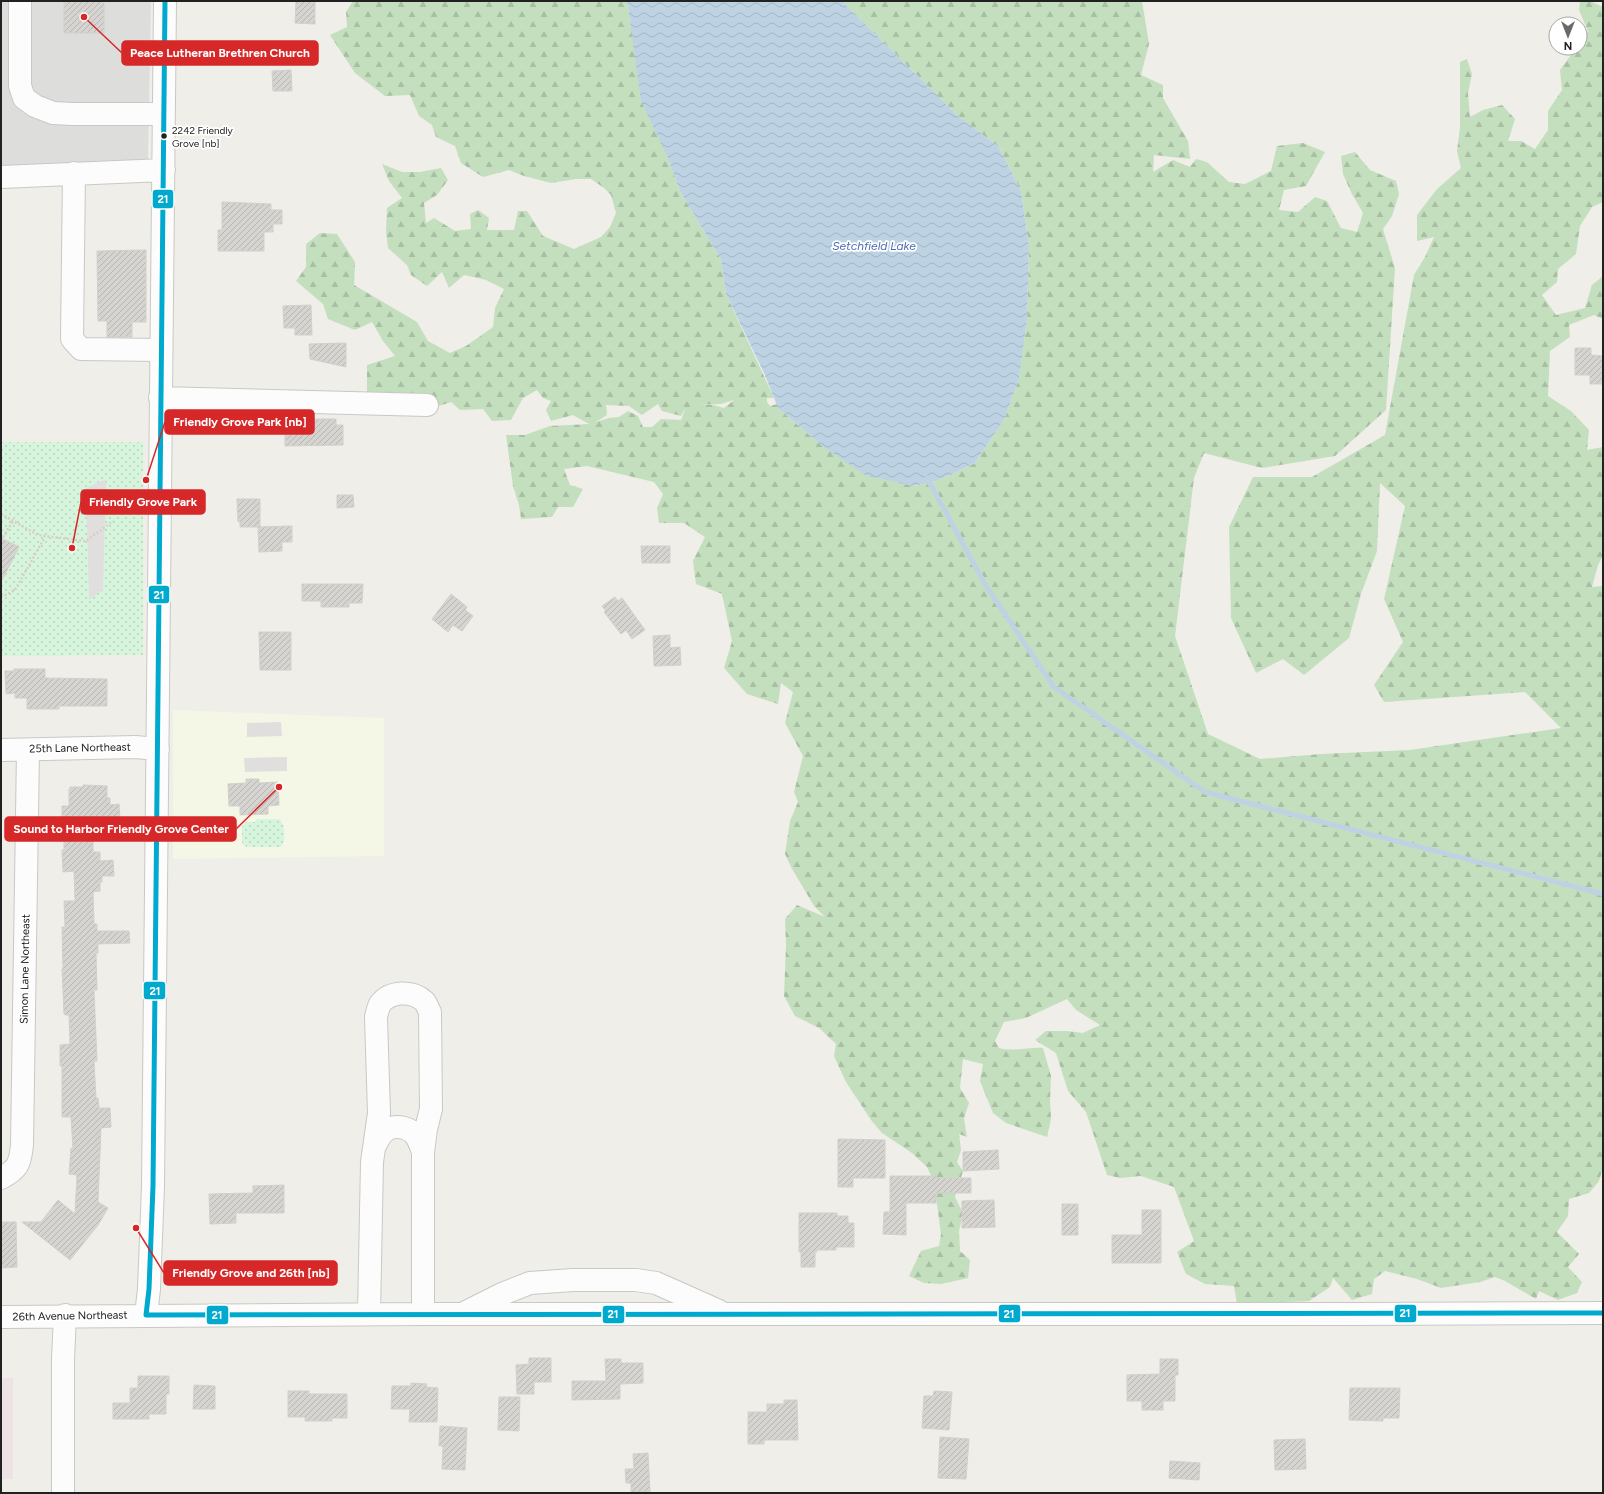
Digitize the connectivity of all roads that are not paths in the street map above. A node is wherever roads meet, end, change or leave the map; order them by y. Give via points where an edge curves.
1 (20, 1) edge
2 (164, 1) edge
3 (163, 114) junction
4 (164, 170) junction
5 (74, 173) junction
6 (1, 177) edge
7 (161, 350) junction
8 (160, 398) junction
9 (427, 405) dead end
10 (158, 749) junction
11 (1, 750) edge
12 (28, 750) junction
13 (375, 1146) junction
14 (423, 1152) junction
15 (1, 1178) edge
16 (1603, 1313) edge
17 (370, 1314) junction
18 (423, 1314) junction
19 (462, 1314) junction
20 (726, 1314) junction
21 (65, 1316) junction
22 (146, 1316) junction
23 (1, 1317) edge
24 (63, 1493) edge

1 - 3 street via 20,86 24,98 35,106 54,113
2 - 3 street
3 - 4 street
4 - 5 street
4 - 7 street
5 - 6 street
5 - 7 street via 72,339 81,349
7 - 8 street
8 - 9 street
8 - 10 street
10 - 12 street, 25th Lane Northeast via 136,747
10 - 22 street via 154,1186
11 - 12 street, 25th Lane Northeast
12 - 15 street, Simon Lane Northeast via 22,1145 20,1160 13,1172
13 - 14 street via 385,1130 399,1127 414,1134
13 - 14 street via 379,1113 376,1017 380,1005 387,998 411,994 420,998 430,1012 431,1109
13 - 17 street via 372,1162
14 - 18 street
16 - 20 street, 26th Avenue Northeast
17 - 18 street, 26th Avenue Northeast
17 - 22 street, 26th Avenue Northeast
18 - 19 street, 26th Avenue Northeast
19 - 20 street, 26th Avenue Northeast
19 - 20 street via 530,1283 550,1280 636,1280 656,1283
21 - 22 street, 26th Avenue Northeast
21 - 23 street, 26th Avenue Northeast
21 - 24 street

